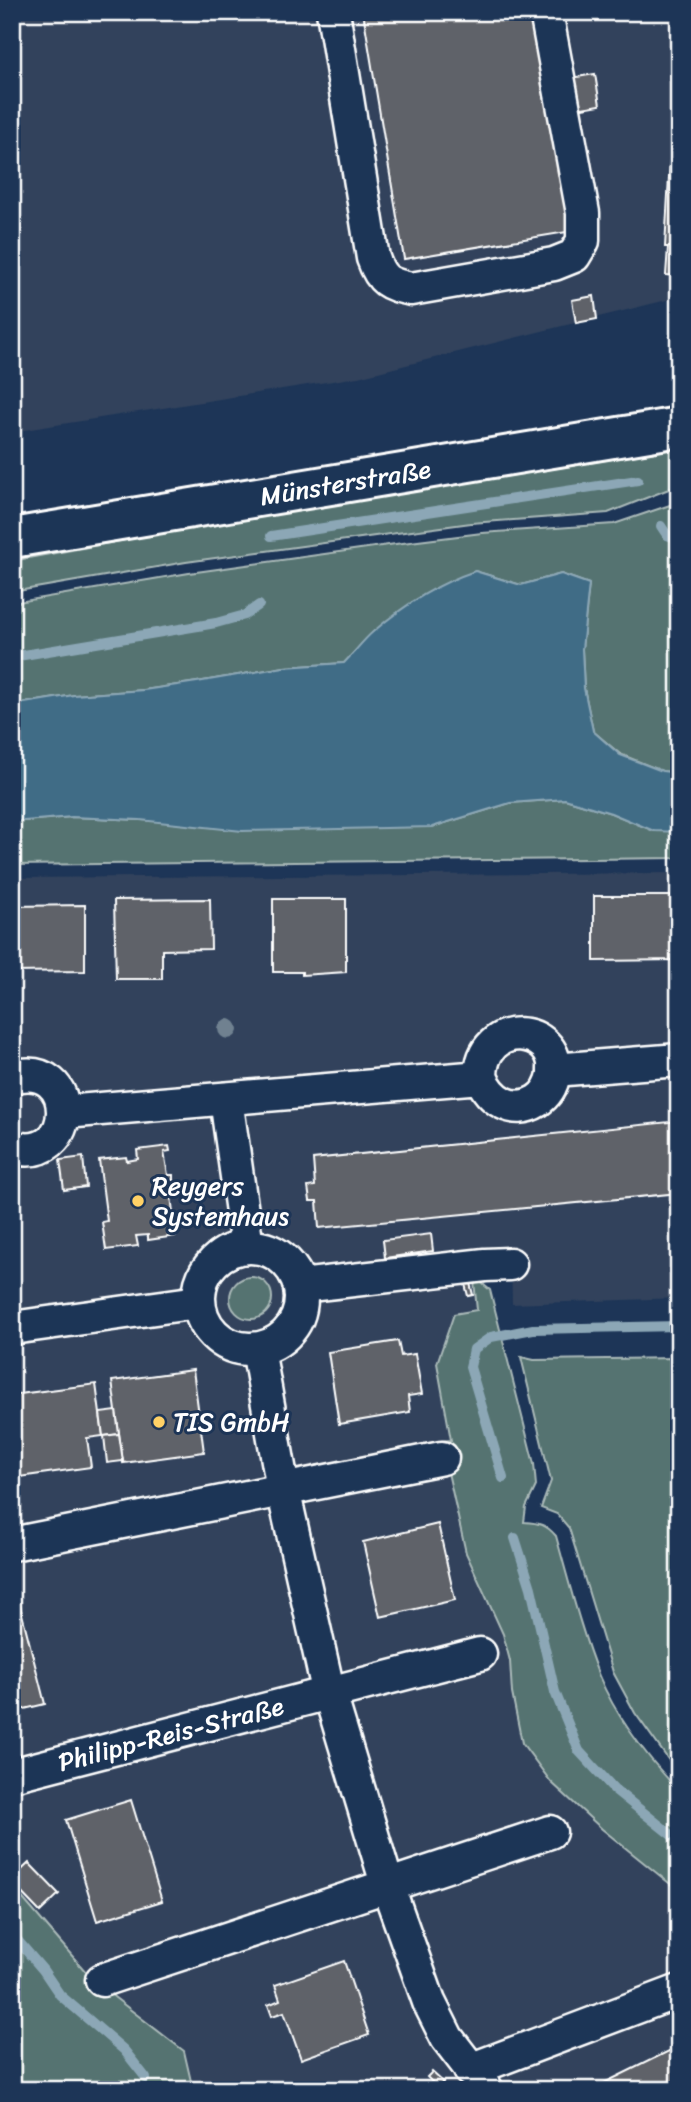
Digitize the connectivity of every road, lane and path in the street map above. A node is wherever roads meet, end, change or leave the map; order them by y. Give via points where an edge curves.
1 (333, 12) edge
2 (546, 12) edge
3 (679, 427) edge
4 (12, 538) edge
5 (679, 1059) edge
6 (554, 1070) junction
7 (12, 1077) edge
8 (481, 1077) junction
9 (226, 1099) junction
10 (65, 1112) junction
11 (12, 1147) edge
12 (247, 1247) junction
13 (510, 1264) dead end
14 (300, 1286) junction
15 (198, 1302) junction
16 (12, 1328) edge
17 (258, 1349) junction
18 (442, 1458) dead end
19 (283, 1489) junction
20 (12, 1544) edge
21 (480, 1654) dead end
22 (329, 1693) junction
23 (12, 1775) edge
24 (550, 1832) dead end
25 (387, 1884) junction
26 (102, 1980) dead end
27 (679, 1990) edge
28 (479, 2080) edge

1 - 2 street via 373,258 379,274 392,285 411,289 554,264 574,256 583,241 583,213
3 - 4 main road, Münsterstraße
5 - 6 street
6 - 8 street via 552,1082 539,1100 518,1107 495,1099
6 - 8 street via 545,1045 520,1033 507,1035 486,1052
7 - 10 street via 43,1077 62,1098
8 - 9 street
9 - 10 street
9 - 12 street
10 - 11 street via 55,1137 45,1145 33,1150
12 - 14 street via 281,1257
12 - 15 street via 217,1258 206,1271
13 - 14 street
14 - 17 street via 299,1315 293,1327 277,1342
15 - 16 street
15 - 17 street via 212,1333 240,1349
17 - 19 street
18 - 19 street
19 - 20 street
19 - 22 street
21 - 22 street, Philipp-Reis-Straße
22 - 23 street, Philipp-Reis-Straße
22 - 25 street
24 - 25 street
25 - 26 street
25 - 28 street via 429,2002 447,2038
27 - 28 street

